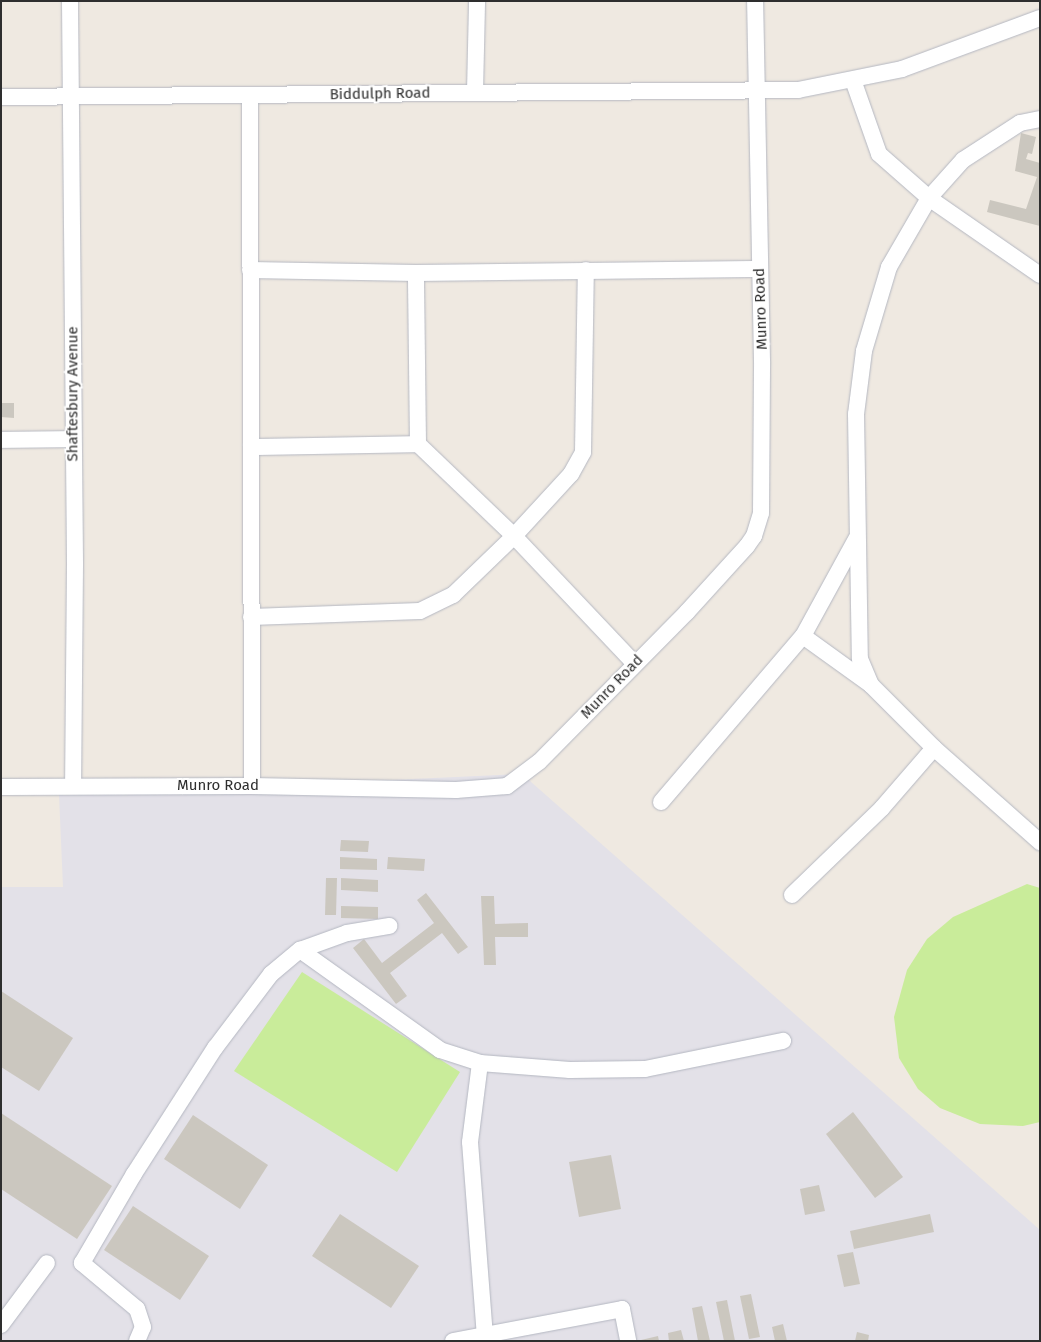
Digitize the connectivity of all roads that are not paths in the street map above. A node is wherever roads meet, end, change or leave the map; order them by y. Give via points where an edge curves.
1 (70, 1) edge
2 (477, 1) edge
3 (755, 1) edge
4 (1040, 18) edge
5 (853, 80) junction
6 (475, 92) junction
7 (759, 92) junction
8 (250, 95) junction
9 (73, 96) junction
10 (1, 97) edge
11 (1040, 120) edge
12 (929, 198) junction
13 (759, 269) junction
14 (250, 270) junction
15 (586, 270) junction
16 (416, 273) junction
17 (1040, 275) edge
18 (73, 439) junction
19 (1, 440) edge
20 (418, 444) junction
21 (251, 447) junction
22 (514, 536) junction
23 (858, 537) junction
24 (251, 617) junction
25 (802, 636) junction
26 (634, 663) junction
27 (871, 685) junction
28 (934, 748) junction
29 (1, 786) edge
30 (73, 786) junction
31 (252, 786) junction
32 (661, 802) dead end
33 (1040, 842) edge
34 (792, 895) dead end
35 (389, 926) dead end
36 (300, 950) junction
37 (783, 1041) dead end
38 (480, 1063) junction
39 (47, 1262) dead end
40 (1, 1325) edge
41 (485, 1335) junction
42 (137, 1341) edge
43 (453, 1341) edge
44 (628, 1341) edge

1 - 9 street, Shaftesbury Avenue
2 - 6 street
3 - 7 street, Munro Road
4 - 5 street, Biddulph Road via 902,69
5 - 7 street, Biddulph Road via 798,90
5 - 12 street via 879,154
6 - 7 street, Biddulph Road
6 - 8 street, Biddulph Road
7 - 13 street, Munro Road
8 - 9 street, Biddulph Road
8 - 14 street
9 - 10 street, Biddulph Road
9 - 18 street, Shaftesbury Avenue
11 - 12 street via 1020,123 963,160
12 - 17 street
12 - 23 street via 889,267 864,352 856,414
13 - 15 street
13 - 26 street, Munro Road via 762,479 759,524 747,546
14 - 16 street
14 - 21 street
15 - 16 street
15 - 22 street via 583,452 571,474
16 - 20 street
18 - 19 street
18 - 30 street, Shaftesbury Avenue
20 - 21 street
20 - 22 street
21 - 24 street
22 - 24 street via 454,595 420,611
22 - 26 street
23 - 25 street
23 - 27 street via 860,659
24 - 31 street
25 - 27 street
25 - 32 street
26 - 31 street, Munro Road via 539,762 507,786 456,790
27 - 28 street
28 - 33 street
28 - 34 street via 882,808
29 - 30 street, Munro Road
30 - 31 street, Munro Road
35 - 36 street via 347,933
36 - 38 street via 440,1050
36 - 42 street via 271,974 245,1004 185,1092 83,1259 84,1268 138,1309 143,1327
37 - 38 street via 645,1069 570,1070
38 - 41 street via 470,1142
39 - 40 street
41 - 43 street
41 - 44 street via 622,1309

